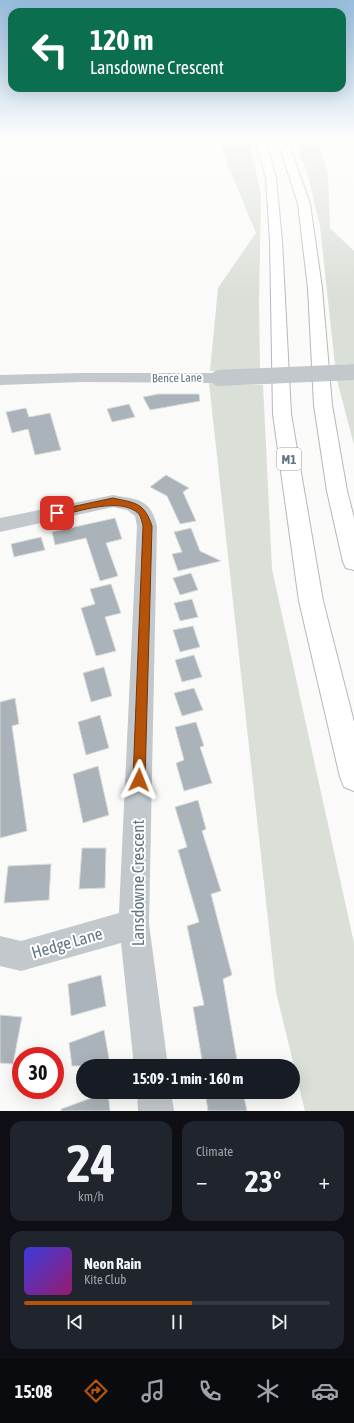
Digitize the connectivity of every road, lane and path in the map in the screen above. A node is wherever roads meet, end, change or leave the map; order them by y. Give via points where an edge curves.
1 (273, 190) edge
2 (299, 190) edge
3 (354, 372) edge
4 (0, 380) edge
5 (0, 525) edge
6 (354, 562) edge
7 (354, 777) edge
8 (134, 924) junction
9 (0, 951) edge
10 (150, 1059) edge
11 (155, 1099) edge
12 (156, 1111) edge

1 - 7 highway, M1 via 282,414 311,602
2 - 6 highway via 304,204 315,288 323,405 337,491
3 - 4 street, Bence Lane, bridge via 219,378 52,377
5 - 8 street, Lansdowne Crescent via 113,501 133,505 144,513 147,526
8 - 9 street, Hedge Lane via 20,956
8 - 10 street, Lansdowne Crescent
11 - 12 street

